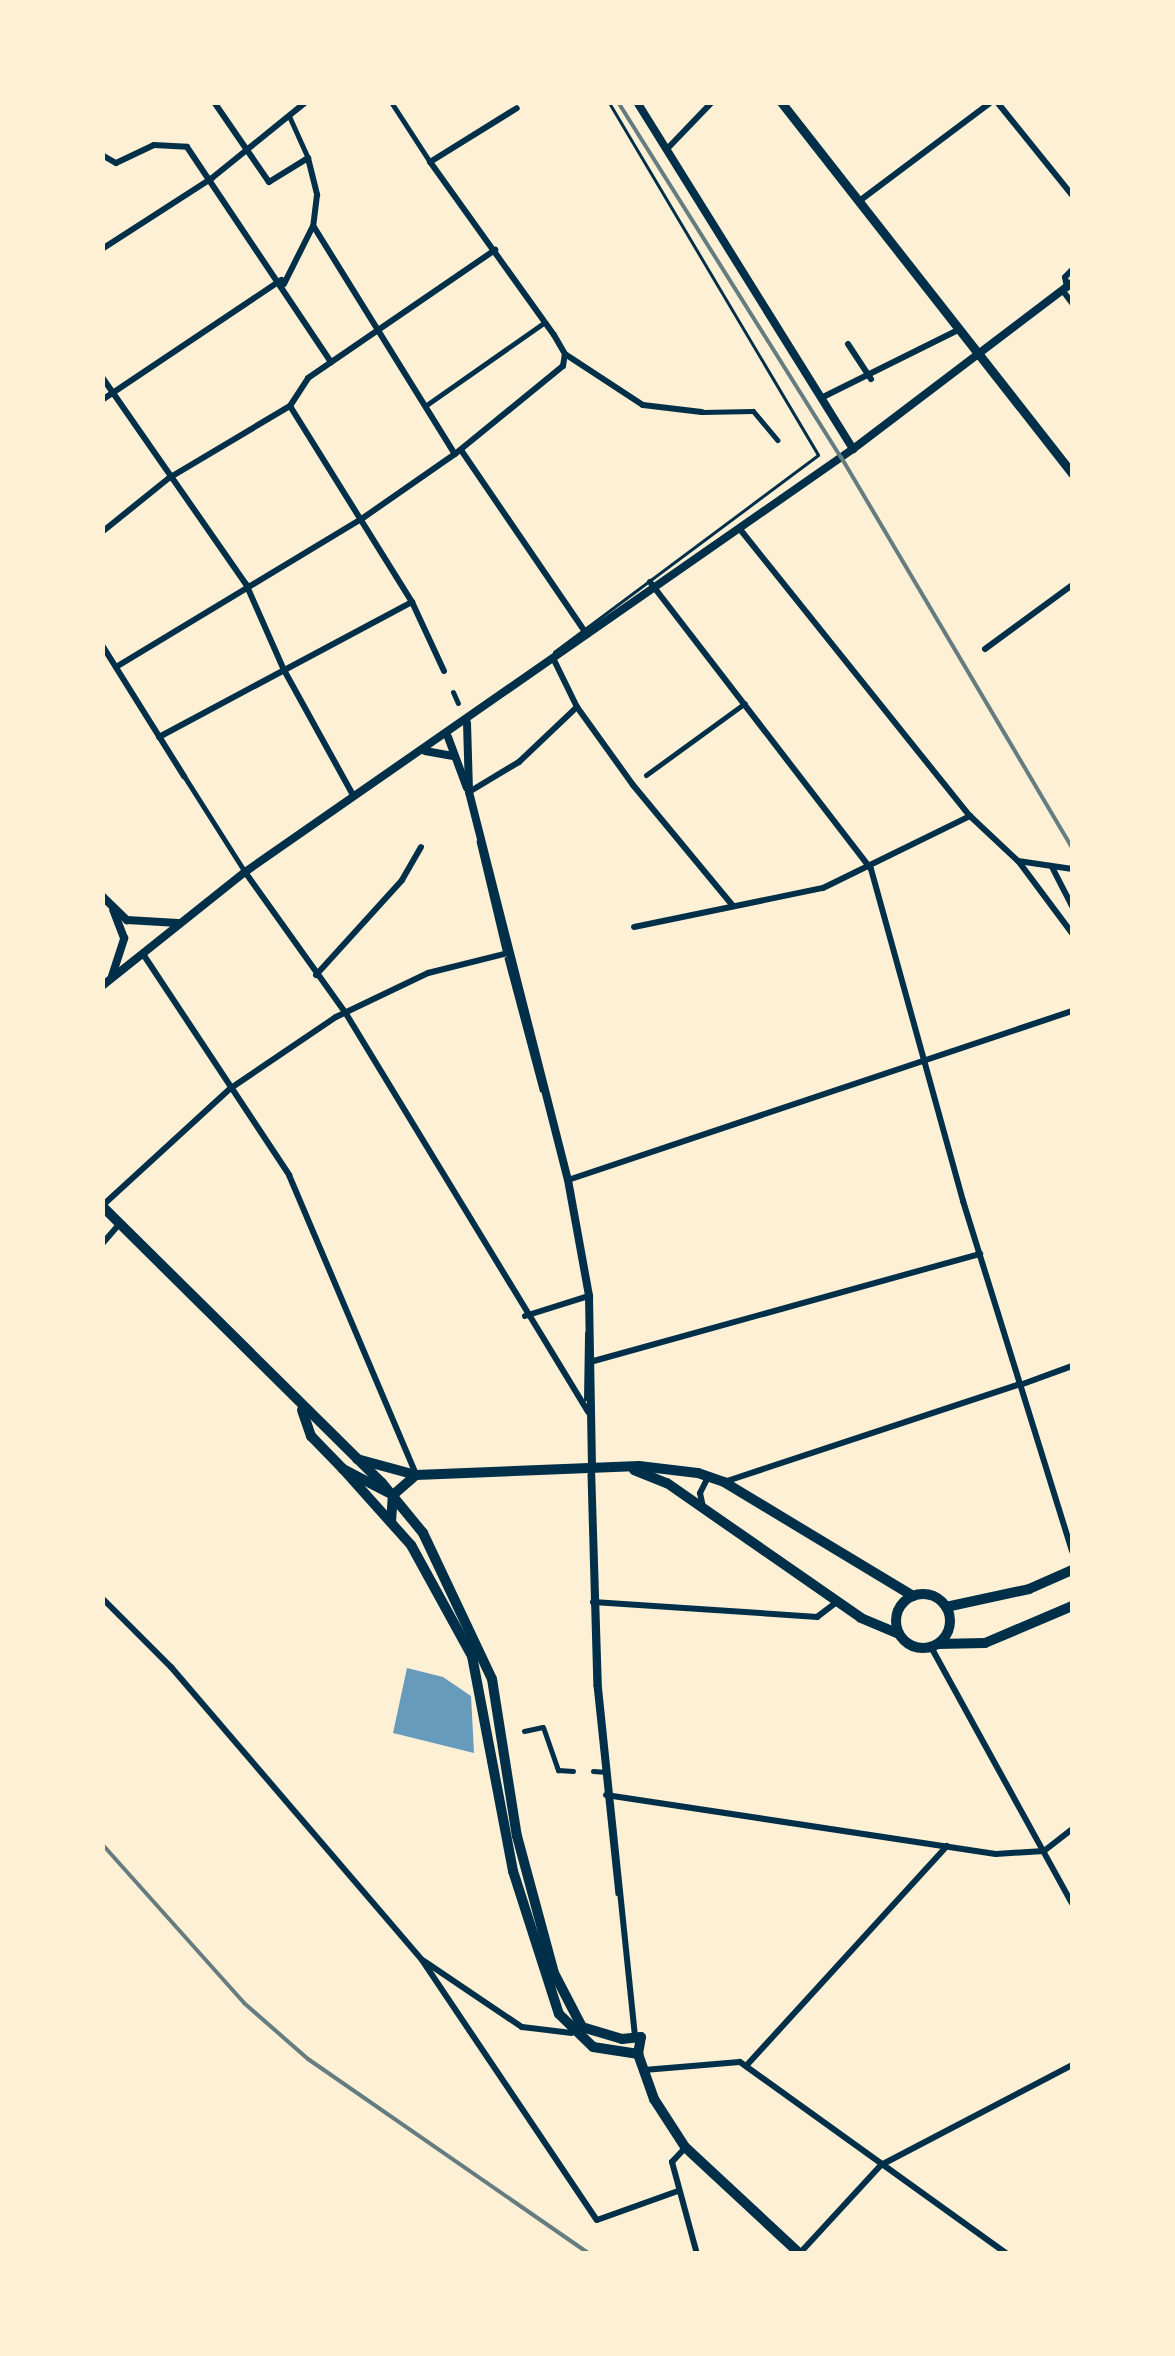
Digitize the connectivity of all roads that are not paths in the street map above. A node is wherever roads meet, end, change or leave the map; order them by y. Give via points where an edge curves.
1 (214, 102) edge
2 (306, 102) edge
3 (392, 102) edge
4 (608, 102) edge
5 (638, 102) edge
6 (712, 102) edge
7 (781, 102) edge
8 (994, 102) edge
9 (520, 105) edge
10 (289, 116) junction
11 (667, 149) junction
12 (245, 152) junction
13 (102, 155) edge
14 (308, 158) junction
15 (430, 162) junction
16 (212, 178) junction
17 (1072, 195) edge
18 (858, 202) junction
19 (313, 226) junction
20 (102, 249) edge
21 (496, 250) junction
22 (1072, 270) edge
23 (282, 282) junction
24 (1067, 287) edge
25 (1072, 302) edge
26 (545, 322) junction
27 (958, 330) junction
28 (381, 333) junction
29 (848, 344) dead end
30 (566, 354) junction
31 (979, 357) junction
32 (331, 362) junction
33 (102, 377) edge
34 (870, 379) junction
35 (114, 393) junction
36 (820, 399) junction
37 (102, 400) edge
38 (290, 406) junction
39 (425, 406) junction
40 (702, 412) joint
41 (776, 440) dead end
42 (853, 449) junction
43 (458, 452) junction
44 (1072, 474) edge
45 (169, 478) junction
46 (360, 520) junction
47 (739, 528) junction
48 (102, 532) edge
49 (246, 584) junction
50 (652, 585) junction
51 (1072, 585) edge
52 (412, 602) junction
53 (586, 633) junction
54 (102, 646) edge
55 (985, 649) dead end
56 (552, 658) junction
57 (116, 667) junction
58 (284, 670) junction
59 (444, 671) dead end
60 (453, 692) dead end
61 (746, 702) junction
62 (458, 703) dead end
63 (577, 707) junction
64 (467, 723) junction
65 (159, 737) junction
66 (448, 737) junction
67 (421, 751) junction
68 (452, 756) junction
69 (646, 775) dead end
70 (184, 776) joint
71 (464, 781) junction
72 (469, 792) junction
73 (353, 795) junction
74 (970, 816) junction
75 (426, 838) dead end
76 (422, 847) joint
77 (1018, 861) junction
78 (870, 869) junction
79 (1052, 869) junction
80 (1072, 869) edge
81 (245, 872) junction
82 (102, 896) edge
83 (732, 906) junction
84 (1072, 906) edge
85 (113, 910) junction
86 (178, 923) junction
87 (634, 927) dead end
88 (1072, 933) edge
89 (507, 953) junction
90 (143, 954) junction
91 (316, 975) junction
92 (106, 984) edge
93 (345, 1012) junction
94 (1072, 1012) edge
95 (924, 1063) junction
96 (230, 1088) junction
97 (568, 1180) junction
98 (102, 1206) edge
99 (120, 1223) junction
100 (102, 1244) edge
101 (980, 1254) junction
102 (588, 1296) junction
103 (525, 1316) junction
104 (588, 1363) junction
105 (1072, 1366) edge
106 (1020, 1385) junction
107 (302, 1409) junction
108 (588, 1412) junction
109 (356, 1459) junction
110 (623, 1467) junction
111 (592, 1468) junction
112 (343, 1469) junction
113 (416, 1475) junction
114 (709, 1476) junction
115 (724, 1482) junction
116 (392, 1494) junction
117 (706, 1512) junction
118 (392, 1522) junction
119 (1072, 1551) edge
120 (1072, 1570) edge
121 (913, 1596) junction
122 (102, 1598) edge
123 (594, 1602) junction
124 (837, 1602) junction
125 (1072, 1606) edge
126 (946, 1607) junction
127 (899, 1634) junction
128 (934, 1645) junction
129 (524, 1730) dead end
130 (573, 1771) dead end
131 (593, 1771) dead end
132 (606, 1771) junction
133 (608, 1795) junction
134 (1072, 1829) edge
135 (948, 1846) junction
136 (1044, 1851) junction
137 (1072, 1903) edge
138 (422, 1960) junction
139 (635, 2031) junction
140 (572, 2033) junction
141 (622, 2044) junction
142 (638, 2054) junction
143 (1072, 2065) edge
144 (746, 2066) junction
145 (644, 2070) junction
146 (685, 2147) junction
147 (880, 2165) junction
148 (678, 2191) junction
149 (697, 2254) edge
150 (800, 2254) edge
151 (1007, 2254) edge

1 - 12 street
2 - 10 street
3 - 15 street
4 - 50 lane via 816,448 812,465
5 - 11 street
6 - 11 street
7 - 18 main road
8 - 17 street
8 - 18 street
9 - 15 street
10 - 12 street
10 - 14 street
11 - 36 street
12 - 14 street via 269,182
12 - 16 street
13 - 16 street via 116,163 154,145 180,143
14 - 19 street via 317,194
15 - 21 street
16 - 20 street
16 - 23 street
18 - 27 main road
19 - 23 street
19 - 28 street
21 - 26 street
21 - 28 street
22 - 24 street
23 - 32 street
23 - 35 street
24 - 25 street
24 - 31 street
26 - 30 street
26 - 39 street
27 - 31 main road
27 - 34 street
28 - 32 street
28 - 39 street
29 - 34 street
30 - 40 street via 642,404
30 - 43 street via 553,375
31 - 42 street
31 - 44 main road
32 - 38 street via 308,378
33 - 35 street
34 - 36 street
35 - 37 street
35 - 45 street
36 - 42 street
38 - 45 street
38 - 46 street
39 - 43 street
40 - 41 street via 753,411
42 - 47 street
43 - 46 street
43 - 53 street
45 - 48 street
45 - 49 street
46 - 49 street
46 - 52 street
47 - 50 street
47 - 74 street
49 - 57 street
49 - 58 street
50 - 53 street
50 - 61 street
51 - 55 street
52 - 58 street
52 - 59 street
53 - 56 street
54 - 57 street
56 - 63 street
56 - 64 street
56 - 66 lane
57 - 65 street
58 - 65 street
58 - 73 street
60 - 62 street
61 - 69 street
61 - 78 street
63 - 72 street via 519,762
63 - 83 street
64 - 66 street
64 - 72 street
65 - 70 street
66 - 67 street
66 - 68 street
67 - 68 street
67 - 73 street
68 - 71 street
70 - 81 street
71 - 72 street
71 - 89 lane
72 - 89 street
73 - 81 street
74 - 77 street
74 - 78 street
75 - 76 street
76 - 91 street via 402,880
77 - 79 street
77 - 88 street
78 - 83 street via 823,888
78 - 95 street
79 - 80 street
79 - 84 street
81 - 86 street
81 - 91 street
82 - 85 street
83 - 87 street
85 - 86 street via 138,924
85 - 92 street via 124,938
86 - 90 street
89 - 93 street via 428,973
89 - 97 street
89 - 102 lane
90 - 92 street
90 - 96 street
91 - 93 street
93 - 96 street
93 - 103 street
94 - 95 street
95 - 97 street
95 - 101 street
96 - 98 street
96 - 113 street via 289,1175
97 - 102 street
98 - 99 main road
99 - 100 street
99 - 107 main road
101 - 104 street
101 - 106 street
102 - 103 street
102 - 104 street
102 - 108 lane
103 - 108 street
104 - 108 street
105 - 106 street
106 - 115 street
106 - 119 street
107 - 109 main road
107 - 112 main road via 311,1436
108 - 111 street
109 - 113 main road
109 - 116 main road
110 - 111 main road
110 - 114 main road
110 - 117 main road via 667,1484
111 - 113 main road
111 - 123 street
112 - 116 main road
112 - 118 main road
113 - 116 main road
114 - 115 main road
114 - 117 street via 700,1493
115 - 121 main road
116 - 118 main road
116 - 141 main road via 433,1551 489,1669 516,1836 562,1993 582,2027
117 - 124 main road
118 - 140 main road via 420,1560 479,1673 513,1871 556,2007
120 - 126 main road via 1029,1588
121 - 126 main road via 935,1597
121 - 127 main road via 899,1608
122 - 138 street via 171,1667
123 - 124 street via 817,1617
123 - 132 street
124 - 127 main road
125 - 128 main road via 985,1643
126 - 128 main road via 948,1631
127 - 128 main road via 913,1646
128 - 136 street
129 - 130 street via 543,1727 558,1770
131 - 132 street
132 - 133 street
133 - 135 street
133 - 139 street
134 - 136 street
135 - 136 street via 996,1854
135 - 144 street
136 - 137 street
138 - 140 street via 522,2027
138 - 148 street via 597,2220
139 - 141 main road
139 - 142 main road via 643,2042
140 - 141 main road via 593,2047
141 - 142 main road
142 - 145 main road
143 - 147 street
144 - 145 street via 725,2058
144 - 147 street
145 - 146 main road via 654,2100
146 - 148 street via 672,2162
146 - 150 main road
147 - 150 street
147 - 151 street
148 - 149 street

